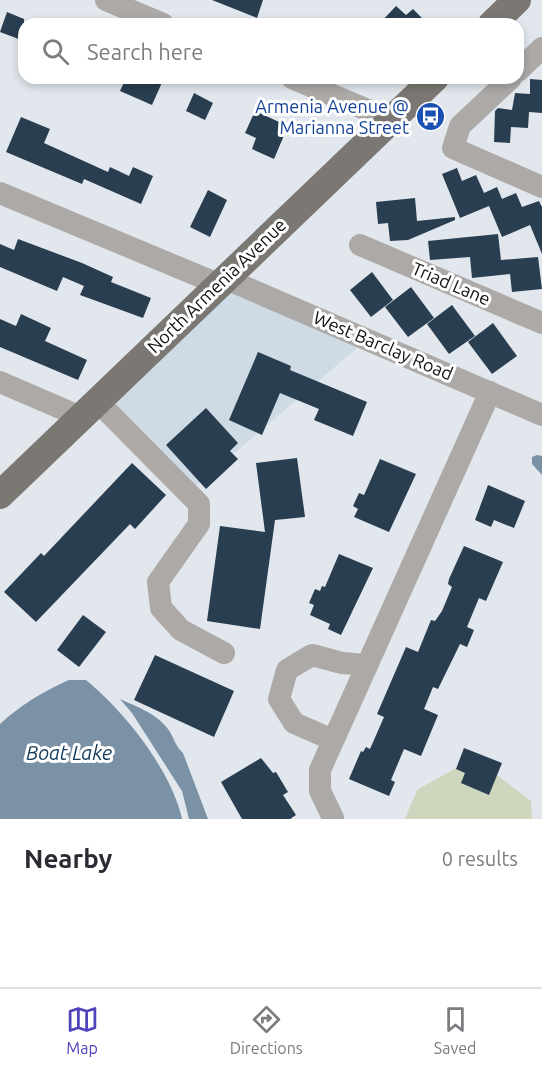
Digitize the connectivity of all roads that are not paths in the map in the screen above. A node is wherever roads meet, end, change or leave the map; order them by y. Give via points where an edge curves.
1 (106, 0) edge
2 (517, 0) edge
3 (149, 18) edge
4 (498, 18) edge
5 (542, 48) edge
6 (524, 65) edge
7 (306, 84) edge
8 (429, 84) edge
9 (505, 84) edge
10 (391, 120) junction
11 (542, 187) edge
12 (0, 193) edge
13 (360, 245) dead end
14 (221, 281) junction
15 (542, 323) edge
16 (0, 382) edge
17 (490, 392) junction
18 (89, 409) junction
19 (542, 415) edge
20 (0, 495) edge
21 (224, 653) dead end
22 (367, 665) junction
23 (333, 740) junction
24 (333, 818) edge

1 - 3 street
2 - 4 main road
5 - 6 street
7 - 10 street
8 - 10 main road, North Armenia Avenue
9 - 11 street via 460,126 453,148
10 - 14 main road, North Armenia Avenue
12 - 14 street, West Barclay Road
13 - 15 street, Triad Lane
14 - 17 street, West Barclay Road
14 - 18 main road, North Armenia Avenue
16 - 18 street
17 - 19 street, West Barclay Road
17 - 22 street
18 - 20 main road, North Armenia Avenue
18 - 21 street via 199,504 199,524 158,582 161,608 181,630
22 - 23 street
22 - 23 street via 312,655 287,670 279,699 294,723
23 - 24 street via 320,770 320,791

